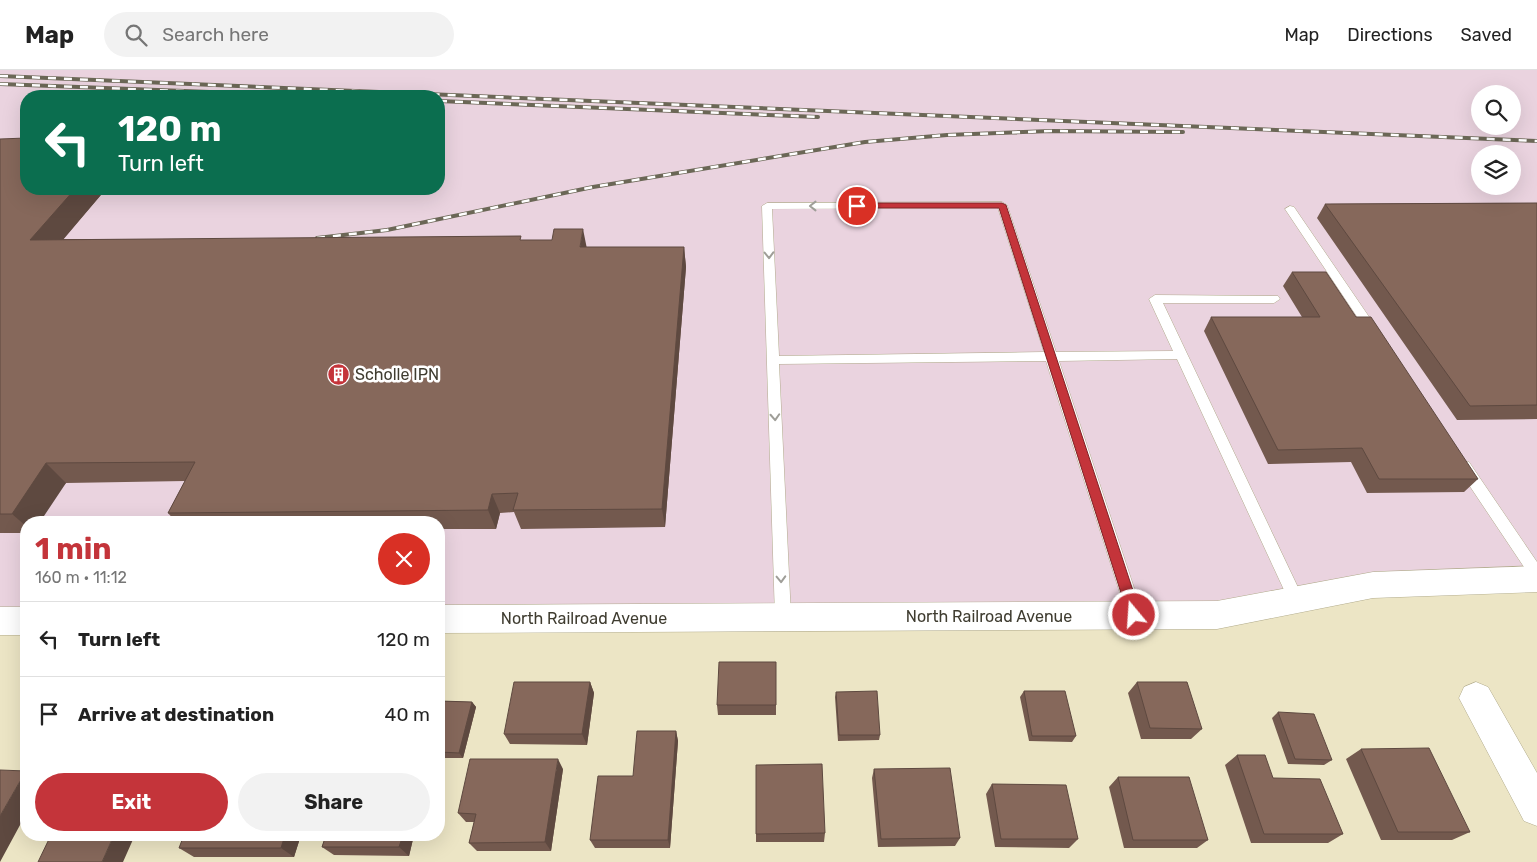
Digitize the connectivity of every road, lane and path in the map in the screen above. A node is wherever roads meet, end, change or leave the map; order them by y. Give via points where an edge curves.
1 (1290, 209) dead end
2 (1274, 299) dead end
3 (1383, 347) edge
4 (1180, 355) junction
5 (1050, 357) junction
6 (772, 360) junction
7 (1455, 452) edge
8 (1537, 574) edge
9 (1537, 579) edge
10 (1296, 600) junction
11 (1134, 615) junction
12 (783, 617) junction
13 (445, 619) edge
14 (0, 621) edge
15 (20, 621) edge
16 (1476, 698) dead end
17 (1537, 808) edge

1 - 3 lane
2 - 4 lane via 1155,299
4 - 5 lane
4 - 10 lane
5 - 6 lane
5 -> 6 lane via 1002,205 767,206
5 - 11 lane
6 -> 12 lane
7 - 8 lane
9 - 10 street, North Railroad Avenue via 1373,585
10 - 11 street, North Railroad Avenue via 1217,615
11 - 12 street, North Railroad Avenue
12 - 13 street, North Railroad Avenue
14 - 15 street
16 - 17 street

